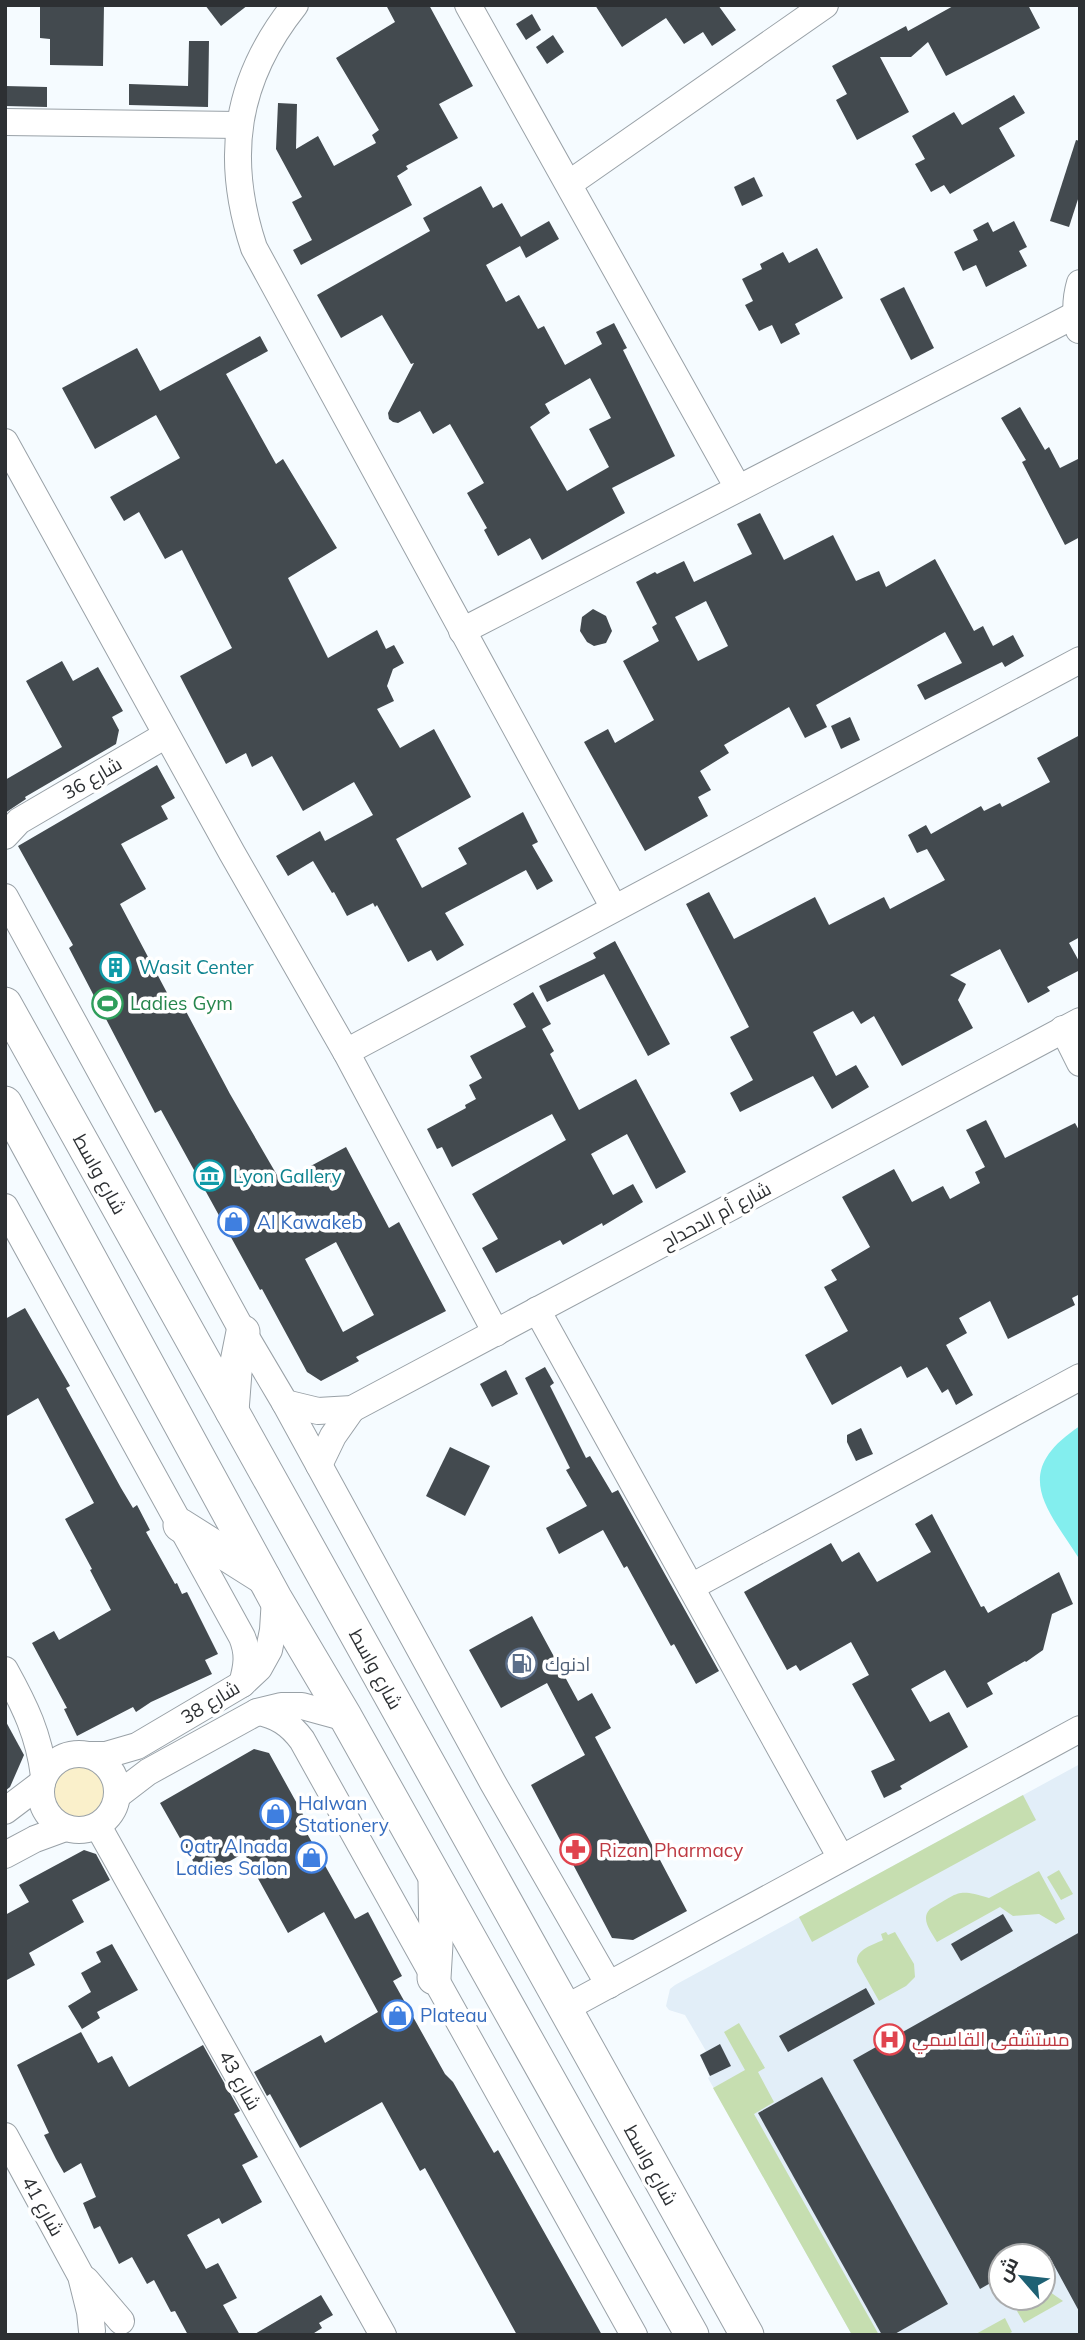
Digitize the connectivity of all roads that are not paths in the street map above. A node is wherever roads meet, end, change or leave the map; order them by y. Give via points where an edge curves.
1 (295, 5) edge
2 (468, 5) edge
3 (825, 5) edge
4 (5, 122) edge
5 (239, 125) junction
6 (570, 183) junction
7 (1080, 283) edge
8 (1078, 323) edge
9 (5, 442) edge
10 (738, 488) junction
11 (462, 631) junction
12 (1080, 660) edge
13 (166, 735) junction
14 (10, 826) edge
15 (5, 897) edge
16 (614, 908) junction
17 (5, 1004) edge
18 (1072, 1025) edge
19 (346, 1052) junction
20 (1080, 1063) edge
21 (5, 1102) edge
22 (5, 1207) edge
23 (537, 1310) junction
24 (243, 1332) junction
25 (496, 1333) junction
26 (1080, 1377) edge
27 (285, 1402) junction
28 (352, 1409) junction
29 (232, 1412) junction
30 (319, 1465) junction
31 (180, 1525) junction
32 (691, 1587) junction
33 (270, 1588) junction
34 (5, 1670) edge
35 (242, 1684) junction
36 (27, 1711) junction
37 (257, 1712) junction
38 (346, 1718) junction
39 (1080, 1729) edge
40 (86, 1754) junction
41 (43, 1780) junction
42 (118, 1795) junction
43 (5, 1811) edge
44 (98, 1826) junction
45 (65, 1828) junction
46 (5, 1855) edge
47 (841, 1858) junction
48 (435, 1876) junction
49 (433, 1978) junction
50 (609, 1985) junction
51 (564, 2009) junction
52 (5, 2136) edge
53 (81, 2276) junction
54 (127, 2328) edge
55 (91, 2333) edge
56 (383, 2335) edge
57 (635, 2335) edge
58 (692, 2335) edge
59 (747, 2335) edge

1 - 5 street via 258,62
2 - 6 street
3 - 6 street
4 - 5 street
5 - 11 street via 239,187 254,248
6 - 10 street
7 - 8 street
8 - 10 street
9 - 13 street
10 - 11 street
11 - 16 street
12 - 16 street
13 - 14 street, شارع 36
13 - 19 street
15 - 24 street
16 - 19 street
17 - 29 main road, شارع واسط
18 - 20 street
18 - 23 street, شارع أم الدحداح
19 - 25 street
21 - 33 main road
22 - 31 street
23 - 25 street, شارع أم الدحداح
23 - 32 street
24 - 27 street
24 - 29 main road
25 - 28 street, شارع أم الدحداح
26 - 32 street
27 - 28 street, شارع أم الدحداح via 318,1411
27 - 30 street
28 - 30 street, شارع أم الدحداح
29 - 51 main road, شارع واسط
30 - 50 street
31 - 33 main road
31 - 35 street via 245,1645 248,1663
32 - 47 street
33 - 35 street, شارع 38 via 273,1630 269,1650
33 - 38 main road
34 - 36 street
35 - 40 street, شارع 38 via 137,1746 122,1752
36 - 40 street via 52,1736
36 - 41 street via 39,1743
37 - 38 street, شارع 38 via 302,1706
37 - 42 street, شارع 38 via 148,1772
37 - 49 street via 282,1720 302,1740
38 - 48 main road
39 - 47 street
40 - 41 street via 53,1763
40 - 42 street via 102,1760 111,1770
41 - 43 street
41 - 45 street via 41,1794 48,1815
42 - 44 street via 108,1818
44 - 45 street via 82,1831
44 - 56 street, شارع 43
45 - 46 street
47 - 50 street
48 - 49 main road
48 - 58 main road
49 - 57 street
50 - 51 street
51 - 59 main road, شارع واسط
52 - 53 street, شارع 41
53 - 54 street, شارع 41
53 - 55 street, شارع 41
54 - 55 street via 105,2320

